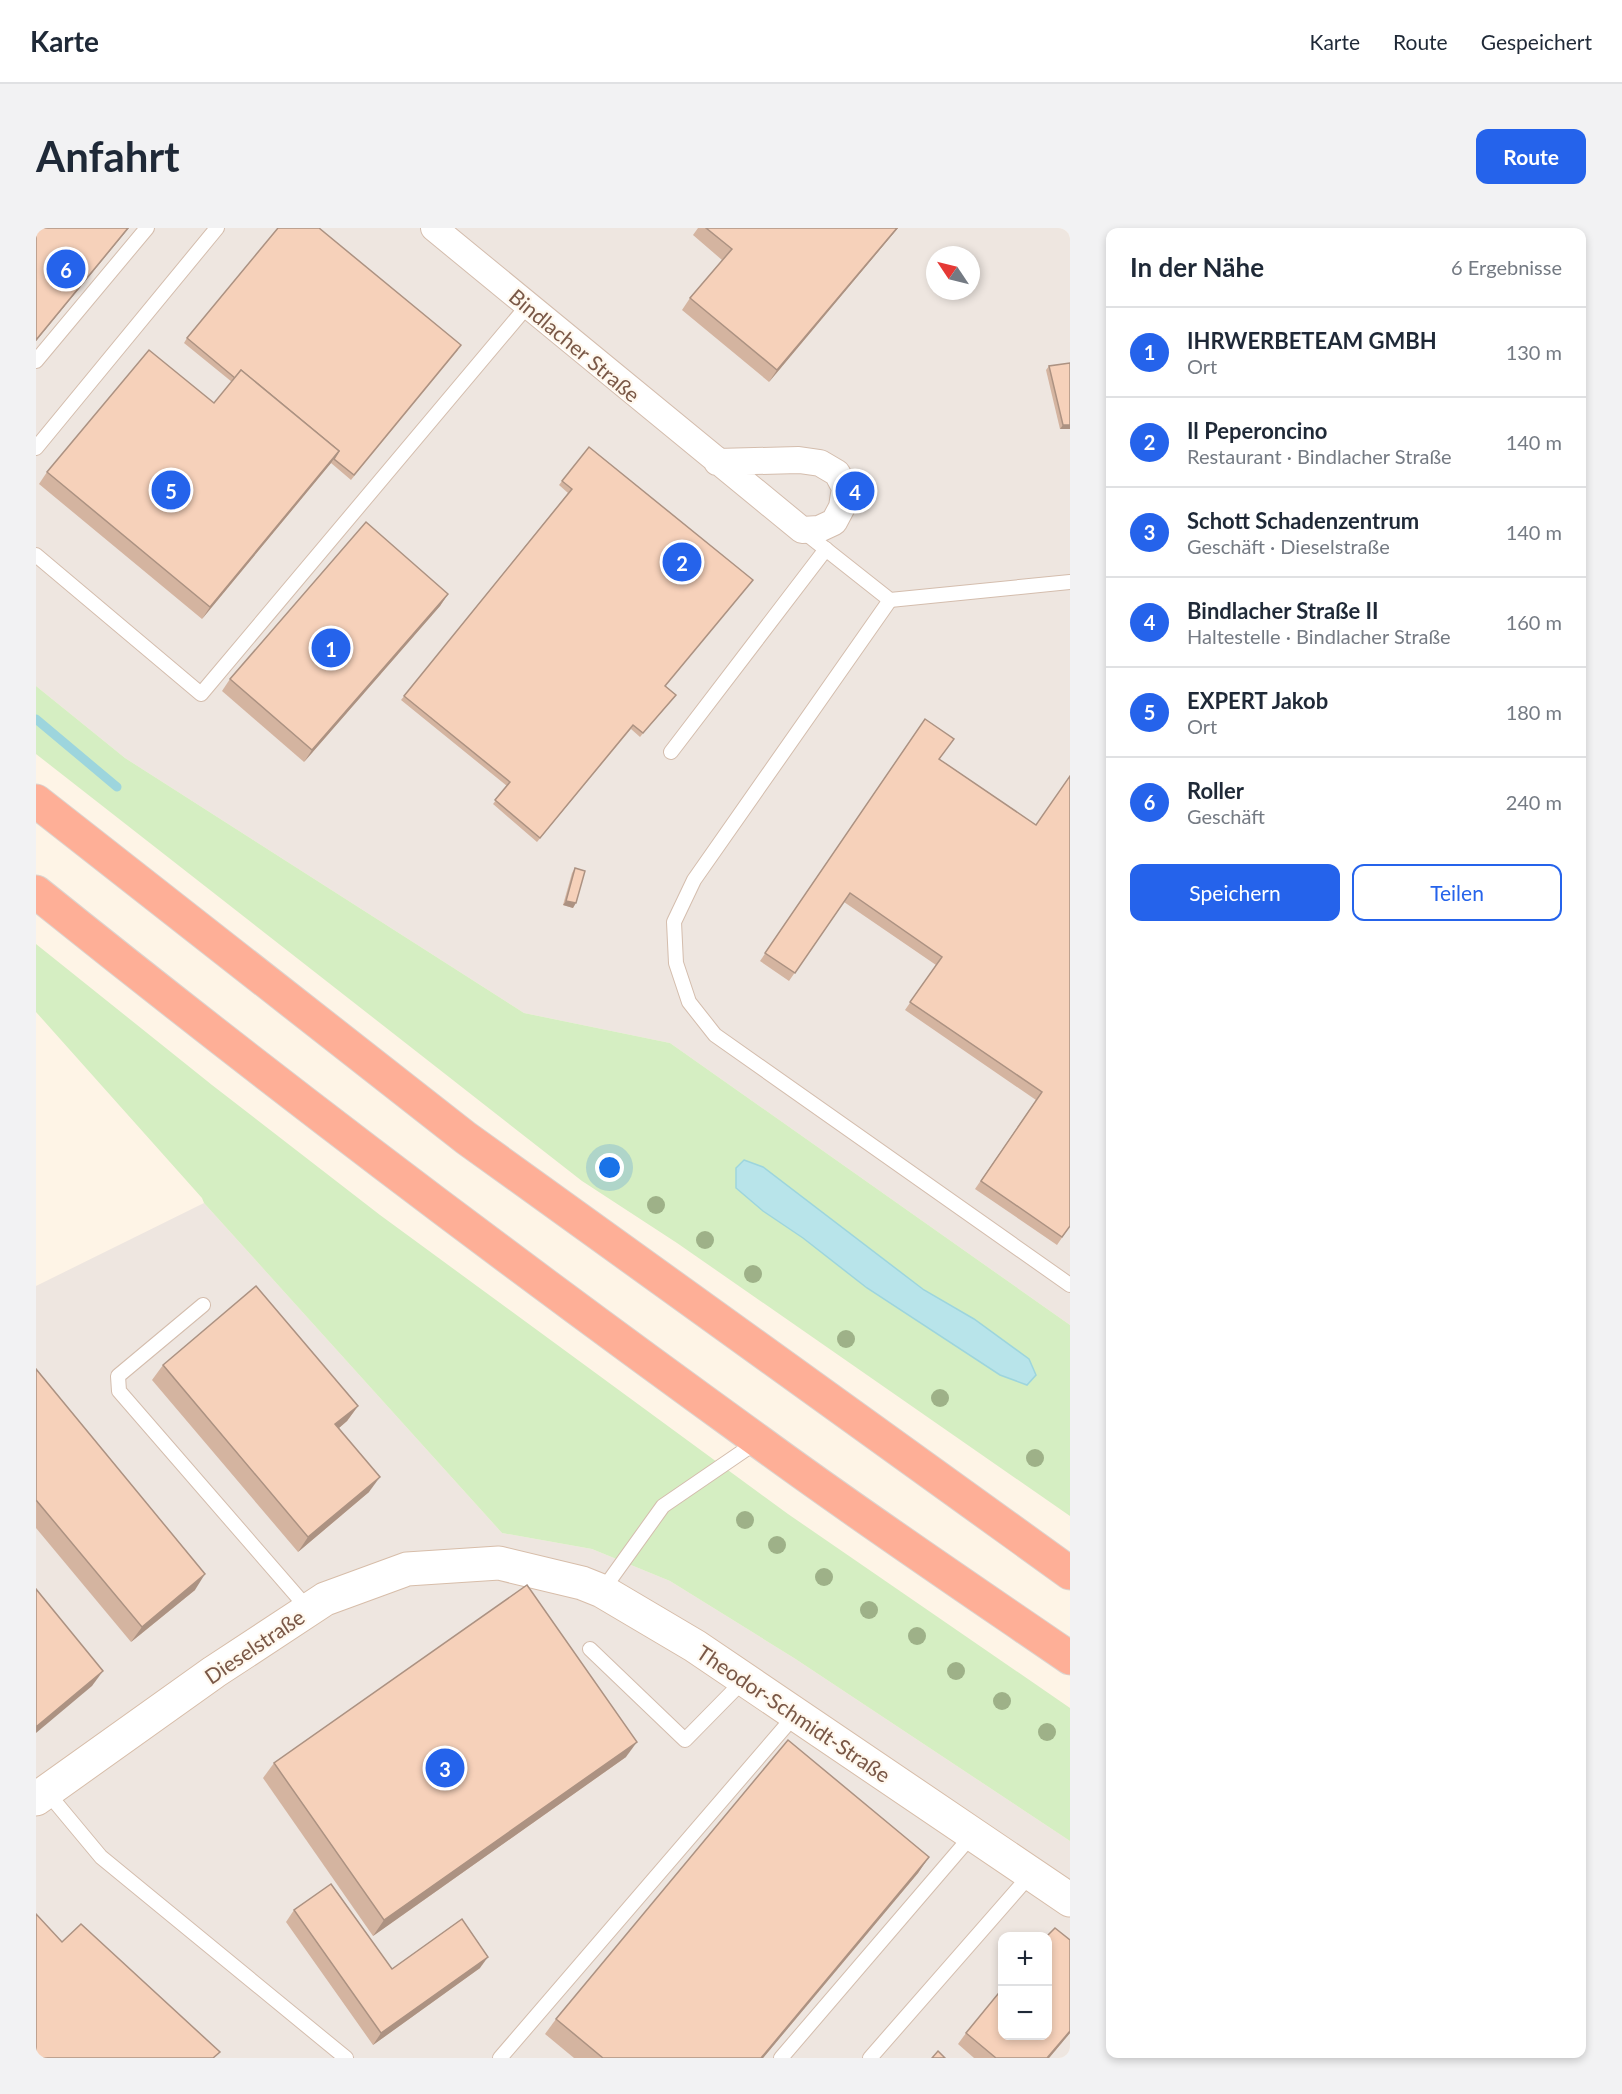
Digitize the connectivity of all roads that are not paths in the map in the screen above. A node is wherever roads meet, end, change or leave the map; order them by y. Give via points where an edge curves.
1 (147, 228) edge
2 (217, 228) edge
3 (434, 228) edge
4 (528, 305) junction
5 (36, 361) edge
6 (36, 448) edge
7 (717, 462) junction
8 (802, 530) junction
9 (826, 549) junction
10 (36, 555) edge
11 (1070, 582) edge
12 (890, 600) junction
13 (671, 752) dead end
14 (36, 801) edge
15 (36, 892) edge
16 (1070, 1285) edge
17 (203, 1305) dead end
18 (758, 1441) junction
19 (499, 1563) joint
20 (1070, 1573) edge
21 (602, 1591) junction
22 (309, 1610) junction
23 (590, 1648) dead end
24 (1070, 1658) edge
25 (744, 1680) junction
26 (796, 1714) junction
27 (41, 1795) edge
28 (973, 1834) junction
29 (1031, 1874) junction
30 (1070, 1900) edge
31 (346, 2058) edge
32 (500, 2058) edge
33 (781, 2058) edge
34 (870, 2058) edge

1 - 5 lane via 67,314
2 - 6 lane
3 - 4 street, Bindlacher Straße
4 - 7 street, Bindlacher Straße
4 - 10 lane via 201,694
7 - 8 street, Bindlacher Straße
7 - 8 street via 799,460 820,463 837,473 845,488 834,522 819,529
8 - 9 lane
9 - 12 lane
9 - 13 lane
11 - 12 lane
12 - 16 lane via 694,880 675,922 676,963 689,1002 715,1035
14 - 20 highway via 466,1138
15 - 18 highway via 240,1055
17 - 22 lane via 118,1376 119,1391
18 - 21 lane via 663,1506
18 - 24 highway
19 - 21 street, Theodor-Schmidt-Straße
19 - 22 street, Dieselstraße via 407,1569 325,1599
21 - 25 street, Theodor-Schmidt-Straße
22 - 27 street, Dieselstraße
23 - 25 lane via 685,1740
25 - 26 street, Theodor-Schmidt-Straße
26 - 28 street, Theodor-Schmidt-Straße
26 - 32 lane
27 - 31 lane via 101,1857
28 - 29 street, Theodor-Schmidt-Straße
28 - 33 lane
29 - 30 street, Theodor-Schmidt-Straße
29 - 34 lane

